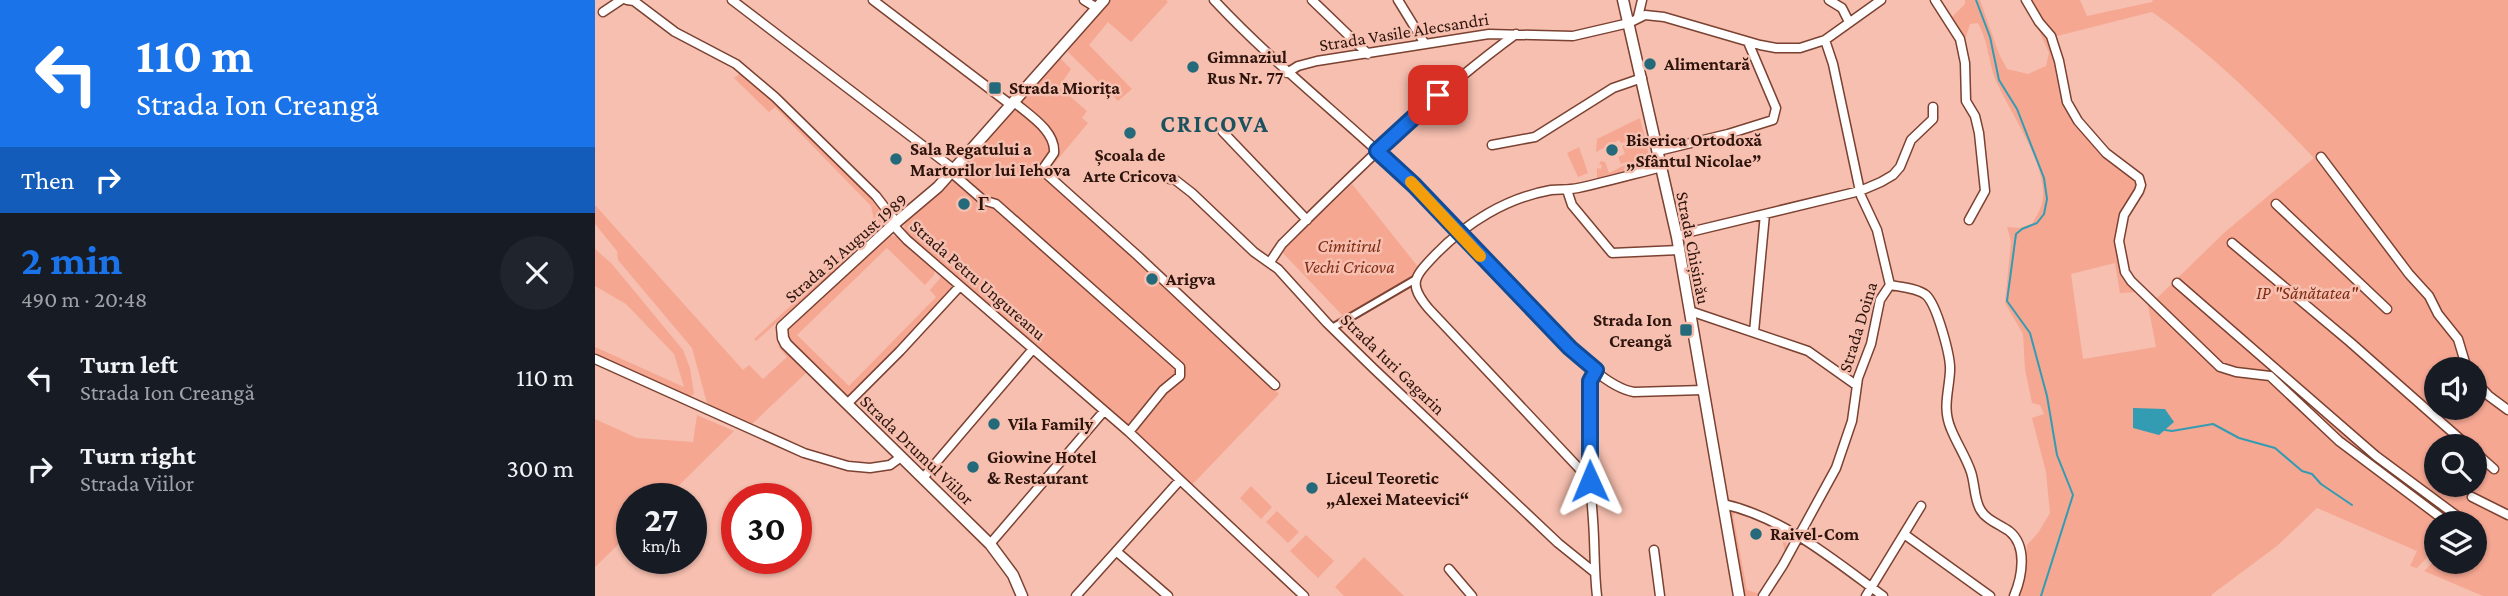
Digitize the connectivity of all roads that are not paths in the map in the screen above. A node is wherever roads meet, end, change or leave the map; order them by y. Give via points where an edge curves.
1 (621, 0) edge
2 (627, 0) edge
3 (732, 0) edge
4 (873, 0) edge
5 (1084, 0) edge
6 (1214, 0) edge
7 (1312, 0) edge
8 (1398, 0) edge
9 (1623, 0) edge
10 (1642, 0) edge
11 (1829, 0) edge
12 (1881, 0) edge
13 (1935, 0) edge
14 (2026, 0) edge
15 (1100, 4) edge
16 (603, 12) dead end
17 (1634, 20) junction
18 (1849, 22) junction
19 (1517, 33) junction
20 (1825, 40) junction
21 (1748, 42) junction
22 (1425, 44) junction
23 (1368, 54) junction
24 (1287, 73) junction
25 (1642, 78) junction
26 (1012, 103) junction
27 (1933, 107) dead end
28 (1223, 132) dead end
29 (1492, 145) dead end
30 (1377, 151) junction
31 (1658, 151) junction
32 (2321, 158) dead end
33 (1662, 167) junction
34 (954, 172) junction
35 (1170, 180) dead end
36 (1567, 190) junction
37 (1860, 191) junction
38 (2276, 204) dead end
39 (1765, 214) junction
40 (1307, 220) junction
41 (1969, 220) dead end
42 (893, 225) junction
43 (1459, 232) junction
44 (1677, 237) junction
45 (2232, 243) dead end
46 (1679, 250) junction
47 (1271, 262) junction
48 (1416, 279) junction
49 (2177, 283) dead end
50 (1890, 285) junction
51 (960, 286) junction
52 (2387, 309) dead end
53 (1690, 311) junction
54 (1332, 328) junction
55 (1754, 332) junction
56 (781, 333) joint
57 (1033, 349) junction
58 (2463, 357) edge
59 (595, 359) edge
60 (1596, 370) junction
61 (1275, 385) dead end
62 (1856, 385) junction
63 (1703, 390) junction
64 (2487, 394) edge
65 (847, 404) junction
66 (2508, 410) edge
67 (1104, 411) junction
68 (1129, 432) junction
69 (2454, 434) edge
70 (901, 457) junction
71 (2487, 463) edge
72 (2494, 469) dead end
73 (923, 478) junction
74 (1180, 480) junction
75 (1590, 481) junction
76 (2474, 497) edge
77 (1723, 504) junction
78 (1921, 506) dead end
79 (2432, 511) edge
80 (2449, 511) edge
81 (2508, 514) edge
82 (1905, 534) junction
83 (1799, 536) junction
84 (990, 544) junction
85 (1116, 551) junction
86 (1654, 551) dead end
87 (1449, 569) dead end
88 (1594, 572) junction
89 (1871, 587) junction
90 (1023, 596) edge
91 (1076, 596) edge
92 (1168, 596) edge
93 (1304, 596) edge
94 (1472, 596) edge
95 (1597, 596) edge
96 (1660, 596) edge
97 (1739, 596) edge
98 (1763, 596) edge
99 (1866, 596) edge
100 (1883, 596) edge
101 (1990, 596) edge
102 (2014, 596) edge

1 - 16 street
2 - 42 street, Strada Petru Ungureanu via 675,33 736,64 876,196 893,218
3 - 34 street
4 - 26 street
5 - 15 street
6 - 24 street
7 - 23 street
8 - 22 street
9 - 17 street, Strada Chișinău
10 - 17 street
11 - 18 street via 1844,11
12 - 18 street, Strada Vasile Alecsandri
13 - 41 street via 1960,39 1966,101 1979,133 1985,191
14 - 79 street via 2051,36 2067,102 2078,121 2106,153 2139,178 2141,185 2124,215 2119,241 2131,281 2220,367 2270,376 2339,441
15 - 26 street, Strada 31 August 1989
17 - 19 street, Strada Vasile Alecsandri via 1573,36
17 - 21 street, Strada Vasile Alecsandri via 1664,17
17 - 25 street, Strada Chișinău
18 - 20 street, Strada Vasile Alecsandri
19 - 22 street, Strada Vasile Alecsandri
19 - 30 street via 1438,95
20 - 21 street, Strada Vasile Alecsandri via 1788,48
20 - 37 street, Strada Doina
21 - 31 street via 1776,108 1773,120
22 - 23 street, Strada Vasile Alecsandri
23 - 24 street, Strada Vasile Alecsandri via 1317,61
24 - 30 street
25 - 29 street via 1613,88 1535,136
25 - 31 street, Strada Chișinău
26 - 34 street, Strada 31 August 1989
26 - 61 street via 1052,139 1054,153 1042,170
27 - 37 street via 1933,119 1911,140 1900,167
28 - 40 street
30 - 40 street
30 - 43 street
31 - 33 street, Strada Chișinău
32 - 58 street via 2429,296 2458,339
33 - 36 street
33 - 44 street, Strada Chișinău
34 - 42 street, Strada 31 August 1989
34 - 68 street via 1180,367 1180,376
35 - 47 street, Strada Iuri Gagarin via 1192,192 1254,252
36 - 43 street via 1503,206
36 - 46 street via 1572,205 1612,253
37 - 39 street
37 - 50 street, Strada Doina via 1877,230
38 - 52 street
39 - 44 street
39 - 55 street
40 - 47 street
42 - 51 street, Strada Petru Ungureanu
42 - 56 street, Strada 31 August 1989 via 784,322
43 - 48 street
43 - 60 street
44 - 46 street, Strada Chișinău
45 - 69 street
46 - 53 street, Strada Chișinău
47 - 54 street, Strada Iuri Gagarin
48 - 54 street
48 - 75 street via 1415,292 1429,309
49 - 80 street via 2357,440
50 - 62 street, Strada Doina via 1880,300
50 - 102 street via 1926,295 1933,307 1950,367 1947,418 1968,463 1978,504 2020,546 2021,577
51 - 57 street, Strada Petru Ungureanu
51 - 65 street
53 - 55 street
53 - 63 street, Strada Chișinău
54 - 88 street, Strada Iuri Gagarin
55 - 62 street via 1808,351
56 - 65 street, Strada Drumul Viilor via 786,344
57 - 67 street, Strada Petru Ungureanu
57 - 73 street
59 - 70 street via 816,457 870,468 890,465
60 - 63 street via 1625,391
60 - 75 street via 1590,381
62 - 83 street, Strada Doina via 1852,421 1841,455
63 - 77 street, Strada Chișinău
64 - 66 street
65 - 70 street, Strada Drumul Viilor
67 - 68 street, Strada Petru Ungureanu
67 - 84 street
68 - 74 street, Strada Petru Ungureanu
70 - 73 street, Strada Drumul Viilor
71 - 72 street
73 - 84 street, Strada Drumul Viilor
74 - 85 street
74 - 93 street, Strada Petru Ungureanu
75 - 88 street
76 - 81 street
77 - 83 street via 1745,509
77 - 97 street, Strada Chișinău
78 - 82 street
82 - 89 street
82 - 101 street
83 - 89 street
83 - 98 street, Strada Doina
84 - 90 street, Strada Drumul Viilor
85 - 91 street
85 - 92 street
86 - 96 street
87 - 94 street
88 - 95 street
89 - 99 street
89 - 100 street

